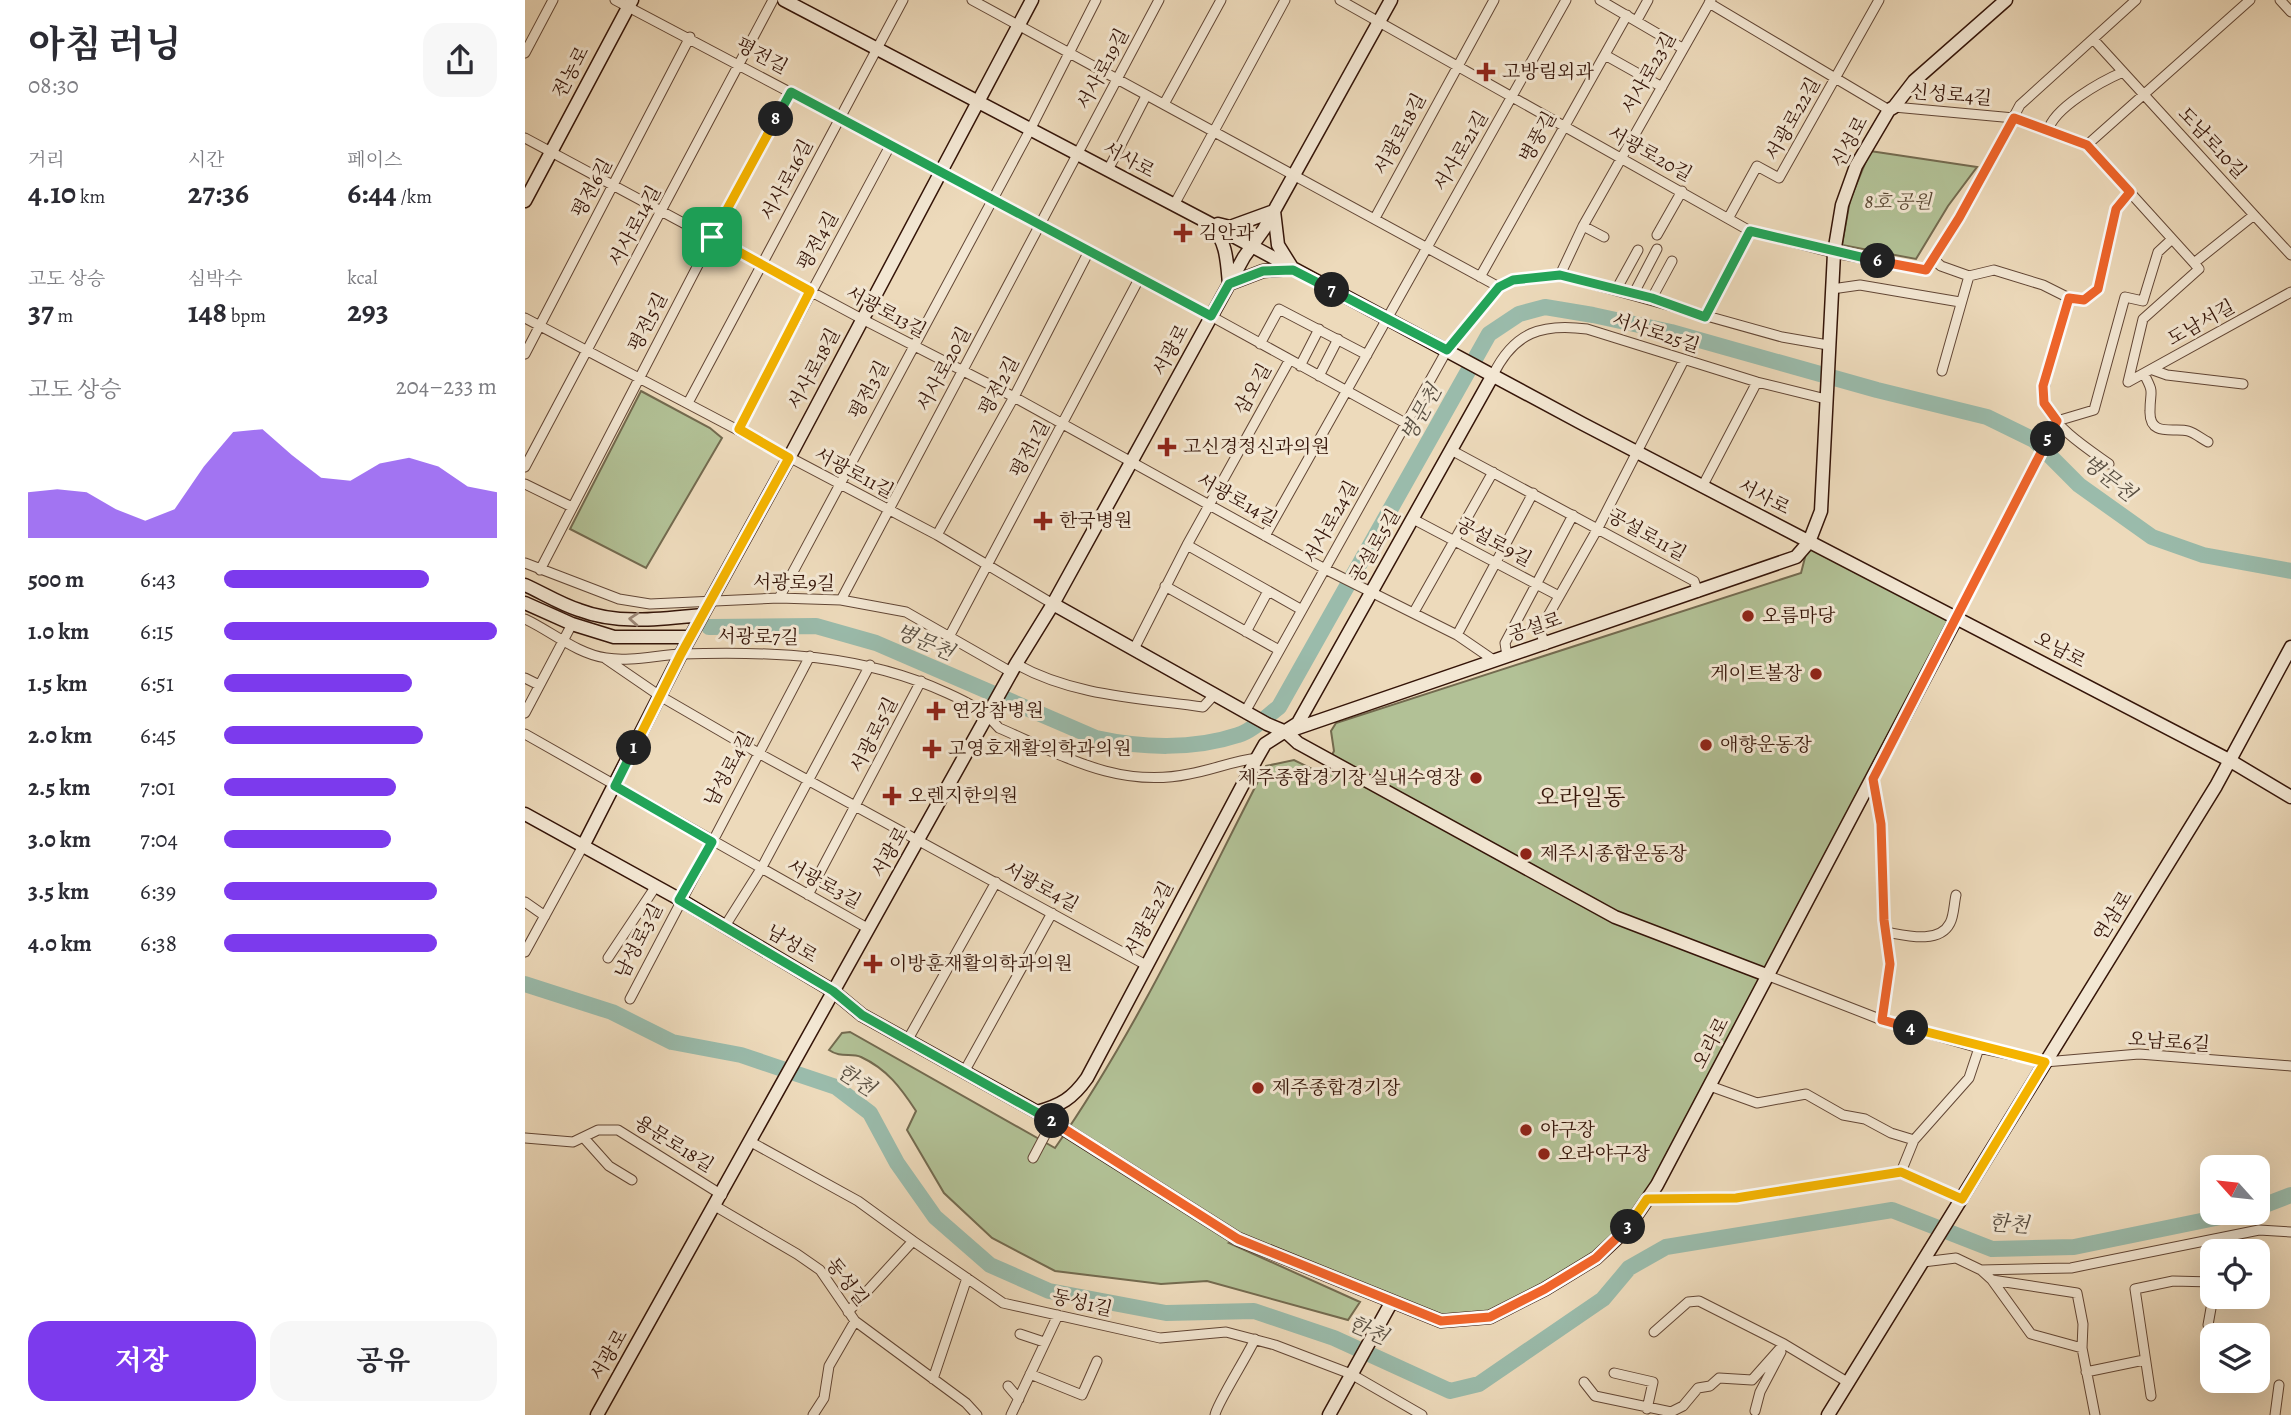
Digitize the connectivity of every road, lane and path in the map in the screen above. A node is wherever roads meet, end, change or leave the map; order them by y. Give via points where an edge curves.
1 (553, 0) edge
2 (615, 0) edge
3 (773, 0) edge
4 (784, 0) edge
5 (903, 0) edge
6 (971, 0) edge
7 (1032, 0) edge
8 (1096, 0) edge
9 (1159, 0) edge
10 (1221, 0) edge
11 (1285, 0) edge
12 (1340, 0) edge
13 (1391, 0) edge
14 (1494, 0) edge
15 (1566, 0) edge
16 (1600, 0) edge
17 (1648, 0) edge
18 (2005, 0) edge
19 (2136, 0) edge
20 (2250, 0) edge
21 (2280, 0) edge
22 (1710, 2) edge
23 (1874, 2) edge
24 (630, 3) edge
25 (2291, 12) edge
26 (1627, 15) junction
27 (1637, 20) junction
28 (1378, 22) junction
29 (1019, 25) junction
30 (690, 37) junction
31 (2093, 38) junction
32 (877, 48) junction
33 (1682, 48) junction
34 (1069, 52) junction
35 (525, 53) edge
36 (1605, 55) junction
37 (741, 65) junction
38 (1456, 66) junction
39 (2123, 72) junction
40 (1836, 77) junction
41 (1117, 78) junction
42 (1662, 87) junction
43 (791, 92) junction
44 (2144, 95) junction
45 (1146, 96) junction
46 (1513, 96) junction
47 (978, 101) junction
48 (1164, 104) junction
49 (1892, 108) junction
50 (841, 117) junction
51 (2014, 118) junction
52 (1565, 126) junction
53 (1030, 130) junction
54 (1213, 130) junction
55 (2048, 131) junction
56 (525, 138) edge
57 (891, 144) junction
58 (2087, 145) junction
59 (550, 151) junction
60 (1078, 155) junction
61 (1622, 158) junction
62 (1108, 170) junction
63 (941, 172) junction
64 (1294, 174) junction
65 (613, 185) junction
66 (1682, 191) junction
67 (2130, 192) junction
68 (991, 199) junction
69 (525, 201) edge
70 (1174, 205) junction
71 (1274, 211) junction
72 (662, 213) junction
73 (2255, 215) junction
74 (1729, 217) junction
75 (1374, 218) junction
76 (1207, 222) junction
77 (1042, 225) junction
78 (1583, 226) junction
79 (1750, 231) junction
80 (1657, 235) dead end
81 (712, 237) junction
82 (1604, 237) dead end
83 (2172, 240) junction
84 (1251, 246) junction
85 (1426, 248) junction
86 (1657, 249) dead end
87 (1638, 250) dead end
88 (1089, 251) junction
89 (1834, 253) junction
90 (2291, 255) edge
91 (1933, 259) junction
92 (1672, 261) dead end
93 (2194, 263) junction
94 (761, 265) junction
95 (1293, 270) junction
96 (1560, 275) junction
97 (1969, 276) junction
98 (1140, 277) junction
99 (1480, 277) junction
100 (1229, 284) junction
101 (1499, 287) junction
102 (1832, 289) junction
103 (1616, 290) junction
104 (810, 291) junction
105 (2291, 292) edge
106 (1633, 295) junction
107 (1652, 298) junction
108 (2069, 298) junction
109 (1960, 302) junction
110 (1211, 316) junction
111 (1705, 317) junction
112 (525, 318) edge
113 (1386, 319) junction
114 (862, 320) junction
115 (539, 326) junction
116 (1319, 329) junction
117 (1338, 339) junction
118 (1260, 344) junction
119 (912, 346) junction
120 (1828, 349) junction
121 (587, 352) junction
122 (1452, 352) junction
123 (525, 355) edge
124 (1367, 355) junction
125 (1290, 360) junction
126 (1684, 360) junction
127 (1300, 366) junction
128 (1942, 371) dead end
129 (963, 372) junction
130 (2148, 372) junction
131 (1489, 373) junction
132 (1319, 376) junction
133 (639, 378) junction
134 (1757, 382) junction
135 (2243, 384) dead end
136 (1345, 391) junction
137 (1826, 393) junction
138 (1014, 397) junction
139 (688, 402) junction
140 (2057, 421) junction
141 (1063, 424) junction
142 (1407, 424) junction
143 (739, 429) junction
144 (2208, 442) dead end
145 (1451, 450) junction
146 (1637, 452) junction
147 (789, 458) junction
148 (1132, 463) junction
149 (2109, 464) dead end
150 (525, 467) edge
151 (1493, 472) junction
152 (525, 484) edge
153 (839, 485) junction
154 (1702, 486) junction
155 (1533, 493) junction
156 (1209, 504) junction
157 (572, 507) junction
158 (887, 511) junction
159 (1573, 515) junction
160 (1413, 519) junction
161 (1598, 528) junction
162 (937, 536) junction
163 (1265, 536) junction
164 (1455, 540) junction
165 (1809, 542) junction
166 (1187, 545) junction
167 (1495, 562) junction
168 (525, 564) edge
169 (987, 564) junction
170 (540, 570) junction
171 (1328, 570) junction
172 (1536, 584) junction
173 (525, 585) edge
174 (1165, 586) junction
175 (1369, 590) junction
176 (1268, 591) junction
177 (1698, 592) junction
178 (1559, 596) junction
179 (779, 597) junction
180 (710, 600) junction
181 (841, 600) junction
182 (525, 603) edge
183 (1053, 604) junction
184 (1302, 610) junction
185 (1414, 612) junction
186 (702, 615) junction
187 (1957, 617) junction
188 (525, 619) edge
189 (572, 624) junction
190 (1246, 632) junction
191 (1457, 635) junction
192 (690, 637) junction
193 (949, 637) junction
194 (563, 641) junction
195 (1545, 645) junction
196 (2291, 647) edge
197 (1134, 649) junction
198 (1279, 650) junction
199 (681, 654) junction
200 (810, 656) junction
201 (606, 658) junction
202 (1501, 658) junction
203 (870, 665) junction
204 (1011, 673) junction
205 (525, 678) edge
206 (921, 681) junction
207 (539, 685) junction
208 (660, 696) junction
209 (1219, 697) junction
210 (1245, 712) junction
211 (525, 713) edge
212 (988, 715) junction
213 (1286, 732) junction
214 (525, 734) edge
215 (760, 754) junction
216 (1257, 758) junction
217 (2229, 760) junction
218 (1873, 779) junction
219 (810, 780) junction
220 (615, 786) junction
221 (2291, 797) edge
222 (858, 806) junction
223 (525, 814) edge
224 (920, 839) junction
225 (712, 842) junction
226 (583, 846) junction
227 (761, 869) junction
228 (996, 882) junction
229 (656, 886) junction
230 (808, 895) junction
231 (1956, 895) dead end
232 (679, 900) junction
233 (525, 902) edge
234 (1052, 913) junction
235 (545, 916) junction
236 (725, 926) junction
237 (869, 929) junction
238 (1886, 932) junction
239 (525, 952) edge
240 (608, 958) dead end
241 (1146, 965) junction
242 (1769, 976) junction
243 (833, 991) junction
244 (629, 999) dead end
245 (1882, 1020) junction
246 (907, 1041) junction
247 (1979, 1048) junction
248 (2045, 1062) junction
249 (2291, 1066) edge
250 (964, 1072) junction
251 (1710, 1086) junction
252 (1037, 1112) junction
253 (1052, 1122) junction
254 (525, 1138) edge
255 (584, 1138) junction
256 (1915, 1140) junction
257 (751, 1142) junction
258 (1033, 1158) dead end
259 (1901, 1172) junction
260 (632, 1180) dead end
261 (1647, 1199) junction
262 (719, 1200) junction
263 (1961, 1200) junction
264 (2291, 1232) edge
265 (913, 1241) junction
266 (1923, 1262) junction
267 (1981, 1270) junction
268 (967, 1278) junction
269 (1992, 1280) junction
270 (2200, 1282) edge
271 (1391, 1303) junction
272 (848, 1312) junction
273 (1058, 1315) junction
274 (855, 1321) junction
275 (1654, 1332) dead end
276 (1020, 1334) dead end
277 (1255, 1339) junction
278 (1044, 1342) junction
279 (1784, 1344) junction
280 (2082, 1348) junction
281 (2144, 1360) junction
282 (1097, 1361) dead end
283 (1352, 1371) junction
284 (2086, 1372) junction
285 (1614, 1373) dead end
286 (1030, 1374) junction
287 (933, 1380) junction
288 (1584, 1382) dead end
289 (1849, 1383) junction
290 (2280, 1385) dead end
291 (1007, 1386) dead end
292 (2151, 1396) dead end
293 (1019, 1399) junction
294 (1647, 1409) junction
295 (1755, 1411) dead end
296 (597, 1415) edge
297 (813, 1415) edge
298 (977, 1415) edge
299 (1011, 1415) edge
300 (1215, 1415) edge
301 (1329, 1415) edge
302 (1422, 1415) edge
303 (1828, 1415) edge
304 (2095, 1415) edge
305 (2275, 1415) edge

1 - 35 street
2 - 24 street, 평전길
3 - 37 street, 서사로14길
4 - 32 street, 서사로
5 - 32 street, 서사로16길
6 - 29 street
7 - 29 street, 서사로18길
8 - 34 street, 평전3길
9 - 41 street, 서사로19길
10 - 48 street
11 - 54 street
12 - 28 street, 서광로20길
13 - 28 street, 서광로
14 - 38 street
15 - 46 street, 서사로21길
16 - 26 street
17 - 27 street
18 - 49 street, 신성로 via 1914,80
19 - 31 street
20 - 44 street
21 - 25 street
22 - 33 street, 서사로23길
22 - 40 street, 서광로22길
23 - 40 street, 서광로22길
24 - 30 street, 평전길
24 - 59 street, 전농로
26 - 27 street
26 - 36 street, 병풍길
27 - 33 street
28 - 38 street, 서광로20길
28 - 64 street, 서광로
29 - 34 street
29 - 47 street, 서사로18길
30 - 37 street, 평전길
30 - 65 street, 평전6길
31 - 39 street, 도남로10길
31 - 51 street via 2032,92
32 - 47 street, 서사로
32 - 50 street, 서사로16길
33 - 42 street, 서사로23길
34 - 41 street
34 - 53 street, 평전3길
36 - 42 street
36 - 52 street, 병풍길
37 - 43 street, 평전길
37 - 72 street, 서사로14길
38 - 46 street, 서광로20길
38 - 75 street, 서광로18길
39 - 44 street, 도남로10길
39 - 55 street via 2082,95 2050,122
40 - 49 street, 서광로22길
40 - 74 street, 서광로22길 via 1779,178 1757,166
41 - 45 street
41 - 60 street, 서사로19길
42 - 61 street, 서사로23길
43 - 50 street, 평전길
43 - 81 street, 평전5길
44 - 58 street
44 - 73 street, 도남로10길
45 - 48 street
45 - 62 street
46 - 52 street, 서광로20길
46 - 85 street, 서사로21길
47 - 53 street, 서사로
47 - 63 street, 서사로18길
48 - 54 street
49 - 51 street, 신성로4길
49 - 89 street, 신성로 via 1856,166 1842,205
50 - 57 street, 평전길
50 - 94 street, 서사로16길
51 - 55 street, 신성로4길
51 - 91 street
52 - 61 street, 서광로20길
52 - 99 street, 병풍길
53 - 60 street, 서사로
53 - 68 street, 평전3길
54 - 64 street
54 - 70 street
55 - 58 street, 신성로4길
56 - 59 street, 서광로13길
57 - 63 street, 평전길
57 - 104 street, 평전4길
58 - 67 street, 신성로4길
59 - 65 street, 서광로13길
59 - 69 street, 전농로
60 - 62 street, 서사로
60 - 77 street, 서사로20길
61 - 66 street, 서광로20길
61 - 78 street, 서사로23길
62 - 70 street, 서사로
63 - 68 street, 평전길
63 - 114 street, 서사로18길
64 - 71 street, 서광로
64 - 75 street
65 - 72 street, 서광로13길
65 - 115 street, 평전6길
66 - 74 street, 서광로20길
66 - 80 street
67 - 83 street, 신성로4길
67 - 108 street via 2116,209 2098,289 2084,300
68 - 77 street, 평전길
68 - 119 street, 평전3길
70 - 76 street, 서사로
71 - 76 street via 1230,227
71 - 84 street, 서광로
71 - 95 street via 1279,245
72 - 81 street, 서광로13길
72 - 121 street, 서사로14길
73 - 90 street
73 - 93 street
74 - 79 street, 서광로20길
75 - 85 street
76 - 84 street, 서사로
76 - 100 street via 1219,233
77 - 88 street, 평전길
77 - 129 street, 서사로20길
78 - 82 street
78 - 96 street, 서사로23길
79 - 89 street, 서광로20길
79 - 111 street
81 - 94 street, 서광로13길
81 - 133 street, 평전5길
83 - 93 street, 신성로4길
83 - 140 street via 2158,252 2143,300 2125,297 2094,410
84 - 95 street, 서사로
84 - 100 street, 서광로
85 - 99 street
85 - 113 street, 서사로21길
86 - 106 street
87 - 103 street
88 - 98 street, 평전길
88 - 138 street, 평전2길
89 - 91 street, 서광로20길 via 1926,270
89 - 102 street, 신성로
91 - 97 street
92 - 107 street
93 - 130 street, 도남서길 via 2199,269 2143,319 2128,382
94 - 104 street, 서광로13길
94 - 139 street, 서사로16길
95 - 100 street via 1263,271
95 - 113 street, 서사로
96 - 101 street via 1513,280
96 - 103 street
97 - 108 street via 1994,270
97 - 109 street
98 - 110 street, 평전길
98 - 141 street, 평전1길
99 - 101 street
100 - 110 street, 서광로
101 - 122 street
102 - 109 street via 1860,285
102 - 120 street, 신성로
103 - 106 street
104 - 114 street, 서광로13길
104 - 143 street, 평전4길
105 - 130 street, 도남서길
106 - 107 street
107 - 111 street
108 - 140 street via 2043,386 2044,403
109 - 128 street
110 - 118 street, 평전길
110 - 148 street, 서광로
111 - 120 street
112 - 115 street, 서광로11길
113 - 122 street, 서사로
113 - 124 street, 서사로21길
114 - 119 street, 서광로13길
114 - 147 street, 서사로18길
115 - 121 street, 서광로11길
115 - 123 street, 평전6길
116 - 117 street
116 - 118 street via 1279,309
116 - 127 street
117 - 124 street
117 - 132 street
118 - 125 street, 평전길
119 - 129 street, 서광로13길
119 - 153 street, 평전3길
120 - 137 street, 신성로
121 - 133 street, 서광로11길
121 - 150 street, 서사로14길
122 - 131 street, 서사로
122 - 142 street, 서사로24길
124 - 136 street, 서사로21길
125 - 127 street, 평전길
125 - 156 street, 삼오길
126 - 131 street, 서사로25길 via 1587,329 1559,326 1535,330
126 - 134 street, 서사로25길
126 - 146 street
127 - 132 street, 평전길
129 - 138 street, 서광로13길
129 - 158 street, 서사로20길
130 - 135 street
130 - 144 street via 2154,393 2150,411 2154,423 2162,430 2188,430
131 - 145 street, 공설로5길
131 - 146 street, 서사로
132 - 136 street, 평전길
133 - 139 street, 서광로11길
133 - 157 street, 평전5길
134 - 137 street, 서사로25길
134 - 154 street
136 - 142 street, 평전길
136 - 163 street, 서사로21길
137 - 165 street via 1821,511
138 - 141 street, 서광로13길
138 - 162 street, 평전2길
139 - 143 street, 서광로11길
140 - 149 street
140 - 187 street
141 - 148 street, 서광로13길
141 - 169 street, 평전1길
142 - 171 street, 서사로24길
143 - 147 street, 서광로11길
145 - 151 street, 공설로11길
145 - 160 street, 공설로5길
146 - 154 street, 서사로
146 - 161 street
147 - 153 street, 서광로11길
147 - 180 street, 서사로18길
148 - 156 street, 서광로14길
148 - 183 street, 서광로
151 - 155 street, 공설로11길
151 - 164 street
152 - 157 street
153 - 158 street, 서광로11길
153 - 179 street, 평전3길
154 - 165 street, 서사로
155 - 159 street, 공설로11길
155 - 167 street
156 - 163 street, 서광로14길
156 - 166 street, 삼오길
157 - 170 street, 평전5길
158 - 162 street, 서광로11길
158 - 181 street, 서사로20길
159 - 161 street, 공설로11길
159 - 172 street
160 - 164 street, 공설로9길
160 - 175 street, 공설로5길
161 - 177 street, 공설로11길 via 1693,581
161 - 178 street
162 - 169 street, 서광로11길
163 - 171 street, 서광로14길
164 - 167 street, 공설로9길
164 - 185 street
165 - 177 street, 공설로 via 1797,557
165 - 187 street, 오남로
166 - 174 street, 삼오길
166 - 176 street
167 - 172 street, 공설로9길
167 - 191 street
168 - 170 street, 서광로9길
169 - 183 street, 서광로11길
169 - 193 street, 평전1길
170 - 180 street, 서광로9길 via 619,599 650,604
171 - 175 street, 서광로14길
171 - 184 street, 서사로24길
172 - 178 street, 공설로9길
172 - 202 street
186 -> 173 street via 643,621 614,618 579,611
174 - 190 street
174 - 197 street, 삼오길
175 - 185 street, 서광로14길
175 - 213 street, 공설로5길 via 1298,723
176 - 184 street
176 - 190 street
177 - 195 street, 공설로
178 - 195 street via 1541,630
179 - 180 street, 서광로9길
179 - 181 street, 서광로9길
180 - 186 street, 서사로18길
181 - 193 street, 서광로9길 via 906,612
182 - 189 street
183 - 197 street
183 - 204 street, 서광로
184 - 198 street, 서사로24길
185 - 191 street, 서광로14길
186 - 192 street, 서사로18길
187 - 217 street, 오남로
187 - 218 street, 오라로
188 - 194 street, 서광로7길
189 - 192 street via 614,638
189 - 194 street
190 - 198 street
191 - 202 street, 서광로14길
192 - 199 street, 서사로18길
193 - 204 street, 서광로9길
194 - 201 street, 서광로7길
194 - 207 street
195 - 202 street, 공설로
196 - 217 street, 연삼로
197 - 209 street
198 - 210 street, 서사로24길
199 - 200 street, 서광로7길
199 - 201 street, 서광로7길
199 - 208 street
200 - 203 street, 서광로7길
200 - 215 street, 남성로4길
201 - 208 street
202 - 213 street, 공설로
203 - 206 street, 서광로7길
203 - 219 street, 서광로5길
204 - 209 street, 서광로9길 via 1098,694 1203,707
204 - 212 street, 서광로
205 - 207 street
206 - 212 street, 서광로7길
206 - 222 street, 서광로5길
207 - 211 street
208 - 215 street
208 - 220 street
209 - 210 street
210 - 213 street
212 - 216 street via 999,728 1098,772 1131,777 1187,775
212 - 224 street, 서광로
213 - 216 street, 서광로2길 via 1265,744
213 - 242 street via 1298,743 1615,917
214 - 220 street, 서광로3길
215 - 219 street
215 - 225 street, 남성로4길
216 - 241 street, 서광로2길
217 - 221 street, 오남로
217 - 248 street, 연삼로
218 - 238 street via 1881,824
218 - 242 street, 오라로
219 - 222 street
219 - 227 street, 서광로3길
220 - 225 street, 서광로3길
220 - 226 street
222 - 224 street
222 - 230 street, 서광로5길
223 - 226 street, 남성로
224 - 228 street, 서광로4길
224 - 237 street, 서광로
225 - 227 street, 서광로3길
225 - 232 street, 남성로4길
226 - 229 street, 남성로
226 - 235 street
227 - 230 street, 서광로3길
227 - 236 street
228 - 234 street, 서광로4길
228 - 246 street
229 - 232 street, 남성로
229 - 240 street
230 - 237 street, 서광로3길
231 - 238 street via 1951,923 1945,930 1925,938
232 - 236 street, 남성로
232 - 244 street, 남성로3길
233 - 235 street
234 - 241 street, 서광로4길
234 - 250 street
235 - 239 street
236 - 243 street, 남성로
237 - 243 street, 서광로
238 - 245 street via 1890,964
241 - 252 street, 서광로2길 via 1073,1098
242 - 245 street, 오남로6길
242 - 251 street, 오라로
243 - 246 street, 남성로 via 862,1015
243 - 257 street, 서광로
245 - 247 street, 오남로6길
246 - 250 street, 남성로
247 - 248 street, 오남로6길
247 - 256 street via 1969,1078
248 - 249 street, 오남로6길 via 2139,1054
248 - 263 street, 연삼로
250 - 252 street, 남성로
251 - 256 street via 1757,1103 1806,1094 1843,1115
251 - 261 street, 오라로
252 - 253 street, 남성로
253 - 258 street
253 - 271 street, 오라로 via 1238,1239
254 - 255 street, 용문로18길 via 573,1142
255 - 260 street via 609,1166
255 - 262 street, 용문로18길 via 598,1130 618,1130
256 - 259 street
257 - 262 street, 서광로
257 - 265 street, 동성1길 via 858,1201
259 - 261 street via 1736,1198
259 - 263 street
261 - 271 street, 오라로 via 1627,1229 1596,1258 1490,1317 1441,1321
262 - 272 street, 동성길 via 820,1270
262 - 296 street, 서광로
263 - 266 street, 연삼로
264 - 267 street via 2259,1230 2071,1268
265 - 268 street, 동성1길
265 - 272 street
266 - 267 street via 1957,1258
266 - 289 street
267 - 269 street
268 - 273 street, 동성1길 via 1003,1303
268 - 287 street
269 - 280 street via 2031,1334
269 - 280 street via 2077,1293
270 - 281 street via 2135,1289
271 - 283 street
272 - 274 street, 동성길
273 - 277 street, 동성1길 via 1160,1338 1226,1332
273 - 278 street
274 - 287 street, 동성길
274 - 297 street via 829,1366 824,1398
275 - 279 street via 1688,1303 1699,1301
276 - 278 street
277 - 283 street, 동성1길
277 - 300 street
278 - 286 street
279 - 289 street
279 - 294 street via 1752,1380 1719,1378 1710,1387 1698,1388 1671,1412
279 - 295 street
280 - 284 street
281 - 284 street
281 - 292 street
282 - 286 street via 1082,1395
283 - 301 street
283 - 302 street, 동성1길
284 - 304 street
285 - 294 street via 1653,1382
286 - 293 street
287 - 298 street, 동성길
288 - 294 street via 1595,1396
289 - 303 street
290 - 305 street
291 - 293 street
293 - 299 street

